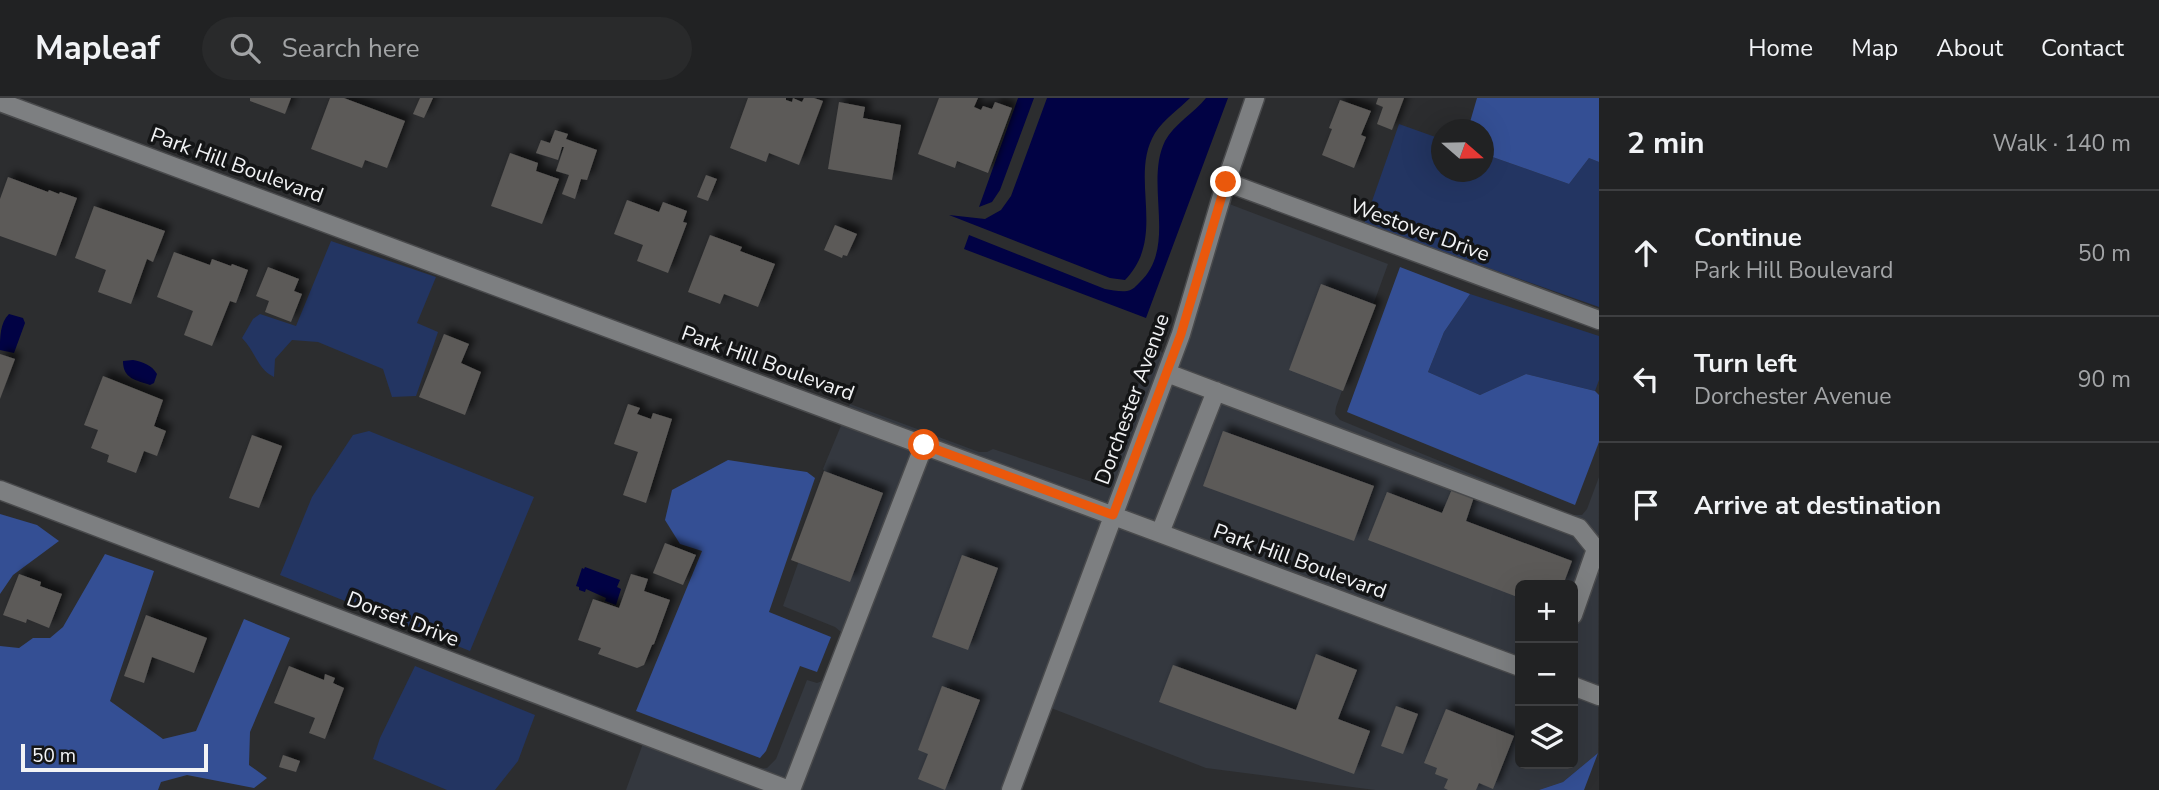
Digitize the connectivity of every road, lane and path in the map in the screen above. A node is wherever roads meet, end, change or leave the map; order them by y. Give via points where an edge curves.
1 (1255, 98) edge
2 (0, 102) edge
3 (1226, 182) junction
4 (1599, 320) edge
5 (1167, 373) junction
6 (1216, 391) junction
7 (924, 445) junction
8 (0, 490) edge
9 (1113, 515) junction
10 (1160, 533) junction
11 (1578, 601) edge
12 (1515, 665) edge
13 (1578, 689) edge
14 (1599, 696) edge
15 (790, 790) edge
16 (1011, 790) edge

1 - 3 street, Dorchester Avenue
2 - 7 street, Park Hill Boulevard
3 - 4 street, Westover Drive
3 - 5 street, Dorchester Avenue
5 - 6 street
5 - 9 street, Dorchester Avenue
6 - 10 street
6 - 11 street via 1579,528 1597,549
7 - 9 street, Park Hill Boulevard
7 - 15 street
8 - 15 street, Dorset Drive
9 - 10 street, Park Hill Boulevard
9 - 16 street, Dorchester Avenue
10 - 12 street, Park Hill Boulevard
13 - 14 street

